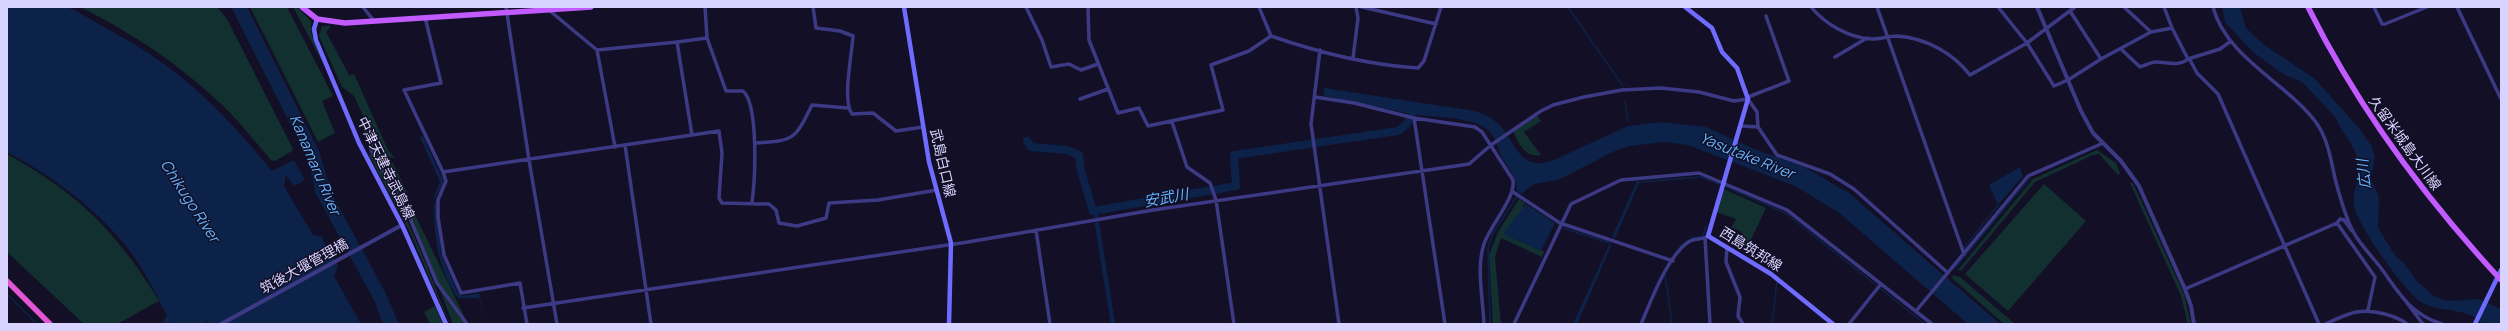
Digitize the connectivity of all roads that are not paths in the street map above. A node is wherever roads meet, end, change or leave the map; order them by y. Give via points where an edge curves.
1 (302, 7) edge
2 (363, 7) edge
3 (591, 7) edge
4 (705, 7) edge
5 (813, 7) edge
6 (904, 7) edge
7 (1026, 7) edge
8 (1088, 7) edge
9 (1259, 7) edge
10 (1356, 7) edge
11 (1362, 7) edge
12 (1441, 7) edge
13 (1685, 7) edge
14 (1811, 7) edge
15 (1877, 7) edge
16 (1998, 7) edge
17 (2037, 7) edge
18 (2075, 7) edge
19 (2124, 7) edge
20 (2164, 7) edge
21 (2213, 7) edge
22 (2308, 7) edge
23 (2374, 7) edge
24 (2427, 7) edge
25 (2457, 7) edge
26 (507, 10) edge
27 (550, 11) junction
28 (2070, 11) junction
29 (1766, 16) dead end
30 (424, 17) junction
31 (317, 19) junction
32 (374, 21) junction
33 (1436, 24) junction
34 (2172, 28) junction
35 (2046, 30) junction
36 (2151, 32) junction
37 (1271, 36) junction
38 (1888, 37) junction
39 (707, 38) junction
40 (1866, 38) junction
41 (2231, 41) junction
42 (676, 42) junction
43 (2026, 43) junction
44 (2121, 48) junction
45 (597, 50) junction
46 (1320, 50) junction
47 (1835, 57) dead end
48 (1353, 58) junction
49 (2101, 59) junction
50 (2189, 59) junction
51 (1098, 64) junction
52 (2068, 80) junction
53 (1108, 89) junction
54 (1315, 97) junction
55 (1748, 98) junction
56 (1080, 99) dead end
57 (2501, 99) edge
58 (848, 108) junction
59 (1414, 118) junction
60 (1172, 122) junction
61 (1742, 126) junction
62 (923, 127) junction
63 (1758, 127) junction
64 (692, 135) junction
65 (755, 143) junction
66 (1492, 144) junction
67 (2101, 144) junction
68 (625, 145) junction
69 (615, 147) junction
70 (371, 150) dead end
71 (529, 160) junction
72 (443, 172) junction
73 (1421, 172) junction
74 (1722, 182) junction
75 (1319, 186) junction
76 (937, 190) junction
77 (1513, 192) junction
78 (1215, 199) junction
79 (752, 202) junction
80 (1560, 223) junction
81 (2337, 223) junction
82 (400, 226) junction
83 (1036, 230) junction
84 (2354, 233) junction
85 (1706, 237) junction
86 (951, 243) junction
87 (1727, 247) junction
88 (2284, 247) junction
89 (1964, 254) junction
90 (1673, 261) junction
91 (2501, 270) edge
92 (1947, 274) junction
93 (2499, 278) edge
94 (7, 281) edge
95 (1881, 284) junction
96 (646, 290) junction
97 (2185, 290) junction
98 (553, 303) junction
99 (2407, 303) junction
100 (524, 308) junction
101 (2368, 310) junction
102 (1916, 311) junction
103 (50, 324) edge
104 (221, 324) edge
105 (446, 324) edge
106 (466, 324) edge
107 (527, 324) edge
108 (557, 324) edge
109 (652, 324) edge
110 (949, 324) edge
111 (1050, 324) edge
112 (1234, 324) edge
113 (1339, 324) edge
114 (1445, 324) edge
115 (1484, 324) edge
116 (1514, 324) edge
117 (1641, 324) edge
118 (1710, 324) edge
119 (1743, 324) edge
120 (1833, 324) edge
121 (1849, 324) edge
122 (1932, 324) edge
123 (2194, 324) edge
124 (2319, 324) edge
125 (2325, 324) edge
126 (2407, 324) edge
127 (2423, 324) edge
128 (2442, 324) edge
129 (2475, 324) edge

1 - 31 main road
2 - 32 street
3 - 27 main road
4 - 39 street
5 - 58 street via 816,28 840,31 853,36
6 - 62 main road, 武島白口線
7 - 51 street via 1042,40 1051,67 1069,64 1081,70
8 - 51 street via 1089,40
9 - 37 street
10 - 48 street via 1358,18
11 - 33 street
12 - 33 street
13 - 55 main road via 1712,28 1722,52 1737,68
14 - 40 street via 1822,20 1836,28
15 - 38 street
16 - 43 street
17 - 35 street
18 - 28 street
19 - 36 street
20 - 34 street
21 - 41 street via 2220,25
22 - 93 main road, 久留米城島大川線 via 2325,42 2370,118 2452,227
23 - 24 street via 2382,24 2385,24
25 - 57 street
26 - 27 main road
26 - 30 main road
26 - 71 street
27 - 45 street
28 - 35 street
28 - 49 street
29 - 55 street via 1790,81
30 - 32 main road
30 - 72 street via 441,83 404,90
31 - 32 main road via 345,23
31 - 82 main road, 中津天建寺武島線 via 314,29 316,40 359,143
33 - 48 street via 1424,61 1418,68
34 - 36 street
34 - 50 street
35 - 43 street
35 - 52 street
36 - 44 street
37 - 46 street
37 - 60 street via 1248,51 1211,65 1223,110
38 - 40 street
38 - 43 street via 1897,36 1938,47 1960,62 1970,75
38 - 89 street
39 - 42 street
39 - 65 street via 726,91 743,91 751,104
40 - 47 street
41 - 50 street via 2220,49
41 - 84 street via 2297,102 2321,132 2329,151 2338,192
42 - 45 street
42 - 64 street
43 - 52 street via 2054,86
44 - 49 street
44 - 50 street via 2140,67 2156,62 2166,65
45 - 69 street
46 - 48 street
46 - 54 street
49 - 52 street
50 - 88 street via 2197,73 2218,94
51 - 53 street
52 - 67 street via 2081,111
53 - 56 street
53 - 60 street via 1118,113 1139,108 1148,126
54 - 59 street via 1354,103
54 - 75 street via 1311,124
55 - 61 main road, 西島筑邦線
55 - 63 street via 1757,112
55 - 66 street via 1734,101 1672,88 1622,90 1552,105
58 - 62 street via 852,114 872,113 896,131
58 - 65 street via 812,105 799,132 793,137
59 - 66 street via 1475,127
59 - 73 street
60 - 78 street via 1187,167 1210,183
61 - 63 street
61 - 74 main road, 西島筑邦線
62 - 76 main road, 武島白口線
63 - 92 street via 1777,154 1830,174 1854,189
64 - 68 street
64 - 79 street via 719,131 722,153 719,198 722,203
65 - 79 street
66 - 73 street via 1469,164
66 - 77 street via 1513,180
67 - 89 street via 2028,176
67 - 97 street via 2121,161 2138,186
68 - 69 street
68 - 96 street
69 - 71 street
70 - 106 street via 409,216 437,283
71 - 72 street
71 - 98 street
72 - 100 street via 446,181 438,200 444,255 461,293 520,283
73 - 75 street
73 - 114 street
74 - 80 street via 1699,173 1621,180 1571,204
74 - 85 main road, 西島筑邦線
74 - 95 street via 1787,210
75 - 78 street
75 - 113 street
76 - 79 street via 878,200 829,202 826,218 797,226 779,223 776,210 769,204
76 - 86 main road, 武島白口線
77 - 80 street
77 - 115 street via 1492,225 1481,256
78 - 83 street
78 - 112 street
80 - 90 street
80 - 116 street
81 - 84 street via 2340,219 2344,220
81 - 88 street
81 - 101 street via 2375,277
82 - 104 street, 筑後大堰管理橋
82 - 105 main road, 中津天建寺武島線
83 - 86 street
83 - 111 street
84 - 99 street
85 - 87 main road, 西島筑邦線
85 - 90 street via 1691,241
85 - 118 street
86 - 96 street
86 - 110 main road, 武島白口線
87 - 119 street via 1726,262 1740,297 1738,316
87 - 120 main road, 西島筑邦線 via 1771,274
88 - 97 street
88 - 124 street
89 - 92 street
90 - 117 street via 1662,275
91 - 93 main road
92 - 102 street
93 - 129 main road via 2494,283
94 - 103 highway
95 - 102 street
95 - 121 street
96 - 98 street
96 - 109 street
97 - 123 street
98 - 100 street
98 - 108 street
99 - 127 street via 2412,313
99 - 128 street via 2424,318
100 - 107 street
101 - 125 street via 2356,311
101 - 126 street via 2392,316
102 - 122 street

